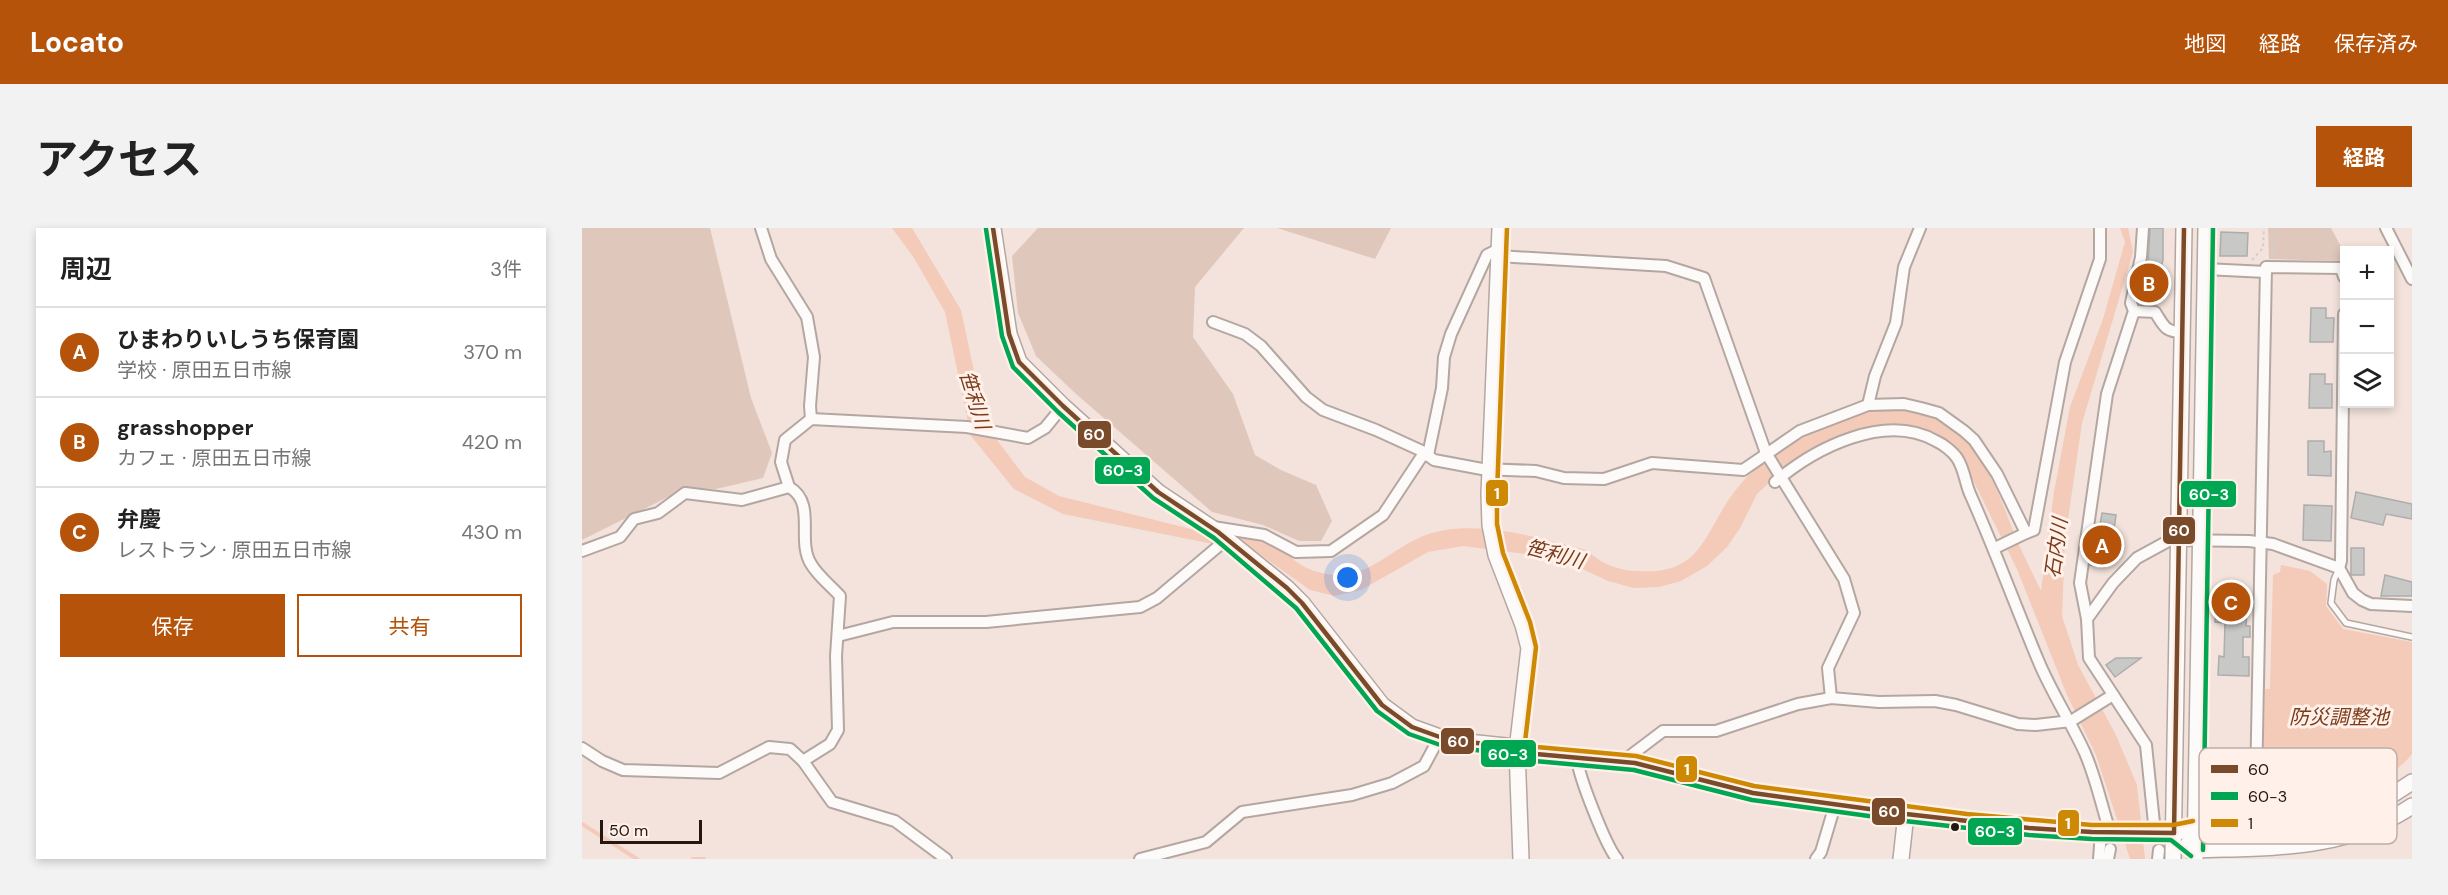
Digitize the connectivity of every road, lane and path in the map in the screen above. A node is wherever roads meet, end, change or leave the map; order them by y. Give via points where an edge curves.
1 (761, 228) edge
2 (993, 228) edge
3 (1500, 228) edge
4 (1920, 228) edge
5 (2100, 228) edge
6 (2143, 228) edge
7 (2184, 228) edge
8 (2206, 228) edge
9 (2264, 228) edge
10 (2275, 228) edge
11 (2323, 228) edge
12 (2386, 228) edge
13 (1499, 253) junction
14 (2250, 262) dead end
15 (2340, 265) edge
16 (2205, 269) junction
17 (2271, 270) junction
18 (2340, 272) edge
19 (2412, 279) edge
20 (2134, 311) junction
21 (1213, 322) dead end
22 (2182, 332) junction
23 (2344, 354) edge
24 (1868, 405) junction
25 (1063, 406) junction
26 (811, 419) junction
27 (1767, 454) junction
28 (1428, 455) junction
29 (1490, 470) junction
30 (1778, 478) junction
31 (789, 487) junction
32 (1217, 532) junction
33 (2025, 534) junction
34 (2178, 539) junction
35 (2199, 540) junction
36 (2260, 542) junction
37 (1997, 547) junction
38 (582, 551) edge
39 (2339, 568) junction
40 (2412, 606) edge
41 (2087, 619) junction
42 (838, 636) junction
43 (2412, 637) edge
44 (2109, 697) junction
45 (1831, 698) junction
46 (2069, 721) junction
47 (1438, 738) junction
48 (582, 748) edge
49 (2257, 748) edge
50 (1517, 750) junction
51 (1577, 758) junction
52 (803, 761) junction
53 (1622, 762) junction
54 (2412, 782) edge
55 (2397, 792) edge
56 (1835, 804) junction
57 (2412, 806) edge
58 (1906, 813) junction
59 (2397, 815) edge
60 (2195, 828) junction
61 (2199, 828) edge
62 (2106, 832) junction
63 (2153, 833) junction
64 (2174, 833) junction
65 (2314, 844) edge
66 (2195, 855) edge
67 (946, 859) edge
68 (1140, 859) edge
69 (1521, 859) edge
70 (1617, 859) edge
71 (1816, 859) edge
72 (1901, 859) edge
73 (2099, 859) edge
74 (2174, 859) edge

1 - 26 street via 771,259 807,317 814,357
2 - 25 street via 1009,334 1019,362
3 - 13 street
4 - 24 street via 1904,267 1896,323
5 - 33 street via 2100,259 2065,362 2034,530
6 - 20 street via 2131,303
7 - 22 street
8 - 16 street
9 - 14 path via 2263,248
10 - 17 path
11 - 15 path
12 - 19 street
13 - 27 street via 1666,266 1704,278
13 - 28 street via 1487,255 1451,334
13 - 29 street
16 - 17 street
16 - 35 street
17 - 18 street
17 - 36 street
20 - 22 street via 2155,312 2166,329
20 - 41 street via 2107,394 2080,584
21 - 28 street via 1245,333 1323,410
22 - 34 street
23 - 39 street
24 - 27 street via 1800,431
24 - 33 street via 1904,404 1921,408 1939,413 1964,430 1997,474
25 - 26 street via 1045,428 1028,438 967,427
25 - 32 street via 1158,492
26 - 31 street via 785,440 781,462
27 - 29 street via 1743,470 1652,463 1604,479
27 - 30 street
28 - 29 street via 1434,460
28 - 32 street via 1422,456 1383,515 1331,551 1296,552 1264,535
29 - 50 street via 1495,550 1529,648
30 - 37 street via 1821,450 1880,430 1919,432 1956,456
30 - 45 street via 1844,579 1854,613 1828,668
31 - 38 street via 742,500 685,493 658,513 633,519 620,537
31 - 42 street via 804,505 804,538 810,563 840,596
32 - 42 street via 1210,551 1157,598 1140,607 986,622 893,622
32 - 47 street via 1302,603 1382,705 1412,727
33 - 37 street
34 - 35 street
34 - 41 street via 2166,540 2137,558
34 - 64 street
35 - 36 street
35 - 60 street
36 - 39 street
36 - 49 street
37 - 46 street via 2038,660
39 - 40 street via 2362,600
39 - 43 lane via 2331,603 2346,623
41 - 44 street via 2090,658
42 - 52 street via 838,730 830,744
44 - 46 street
44 - 63 street via 2145,745
45 - 46 street via 1935,701 2018,724
45 - 53 street via 1798,704 1716,731 1663,731
46 - 62 street via 2096,784 2107,822
47 - 50 street
47 - 68 street via 1424,766 1392,783 1352,795 1242,812 1206,842
48 - 52 street via 623,770 719,773 769,747 790,749
50 - 51 street
50 - 69 street
51 - 53 street
51 - 70 street via 1588,796
52 - 67 street via 832,802 895,821
53 - 56 street via 1753,793
54 - 55 street
56 - 58 street
56 - 71 street
57 - 59 street
58 - 62 street via 2029,828
58 - 72 street
60 - 61 street
60 - 64 street
60 - 66 street
62 - 63 street
62 - 73 street
63 - 64 street
64 - 66 street
64 - 74 street
65 - 66 street

